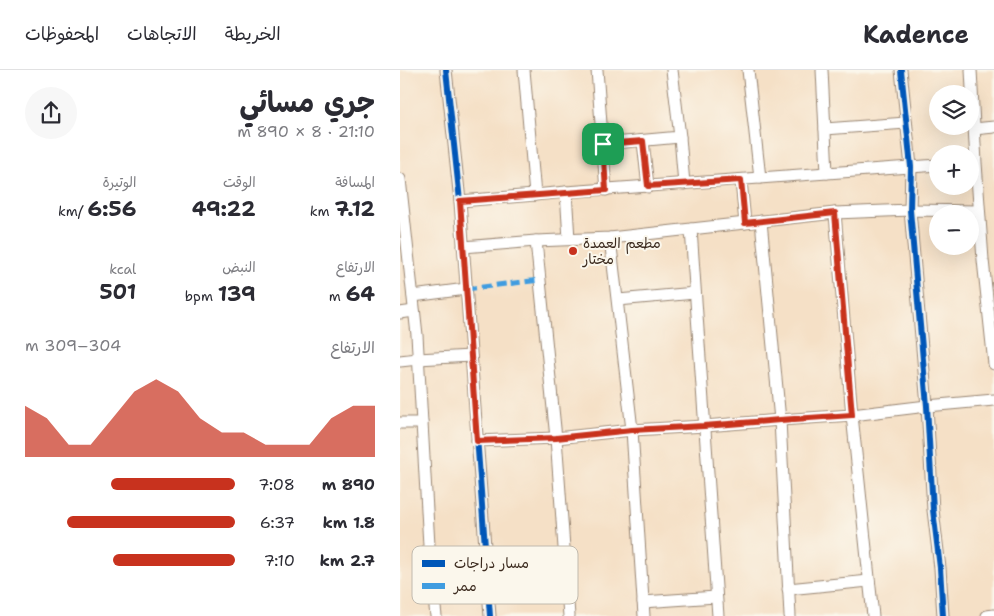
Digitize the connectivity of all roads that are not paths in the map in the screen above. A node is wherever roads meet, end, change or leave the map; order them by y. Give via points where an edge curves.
1 (446, 70) edge
2 (524, 70) edge
3 (597, 70) edge
4 (672, 70) edge
5 (748, 70) edge
6 (822, 70) edge
7 (901, 70) edge
8 (971, 70) edge
9 (972, 85) edge
10 (906, 123) junction
11 (994, 128) edge
12 (825, 129) junction
13 (979, 129) edge
14 (680, 138) junction
15 (643, 141) junction
16 (603, 144) junction
17 (929, 166) edge
18 (911, 167) junction
19 (827, 173) junction
20 (760, 178) junction
21 (400, 179) edge
22 (741, 180) junction
23 (684, 184) junction
24 (648, 186) junction
25 (606, 190) junction
26 (566, 192) junction
27 (535, 195) junction
28 (460, 201) junction
29 (910, 210) junction
30 (929, 210) edge
31 (979, 211) edge
32 (835, 213) junction
33 (761, 222) junction
34 (745, 223) junction
35 (691, 229) junction
36 (610, 238) junction
37 (569, 239) junction
38 (536, 241) junction
39 (463, 247) junction
40 (989, 272) edge
41 (466, 289) junction
42 (695, 293) junction
43 (413, 296) junction
44 (618, 300) junction
45 (414, 311) junction
46 (400, 313) edge
47 (471, 356) junction
48 (418, 359) junction
49 (400, 361) edge
50 (994, 364) edge
51 (994, 400) edge
52 (927, 406) junction
53 (852, 415) junction
54 (780, 420) junction
55 (400, 423) edge
56 (422, 423) junction
57 (704, 426) junction
58 (632, 430) junction
59 (556, 438) junction
60 (477, 441) junction
61 (429, 546) edge
62 (485, 546) edge
63 (564, 546) edge
64 (869, 581) junction
65 (788, 589) junction
66 (716, 597) junction
67 (643, 602) junction
68 (994, 615) edge
69 (644, 616) edge
70 (718, 616) edge
71 (790, 616) edge
72 (873, 616) edge
73 (943, 616) edge
74 (987, 616) edge

1 - 28 street
2 - 27 street
3 - 16 street
4 - 14 street
5 - 20 street
6 - 12 street
7 - 10 street
8 - 9 street
10 - 12 street
10 - 18 street
11 - 13 street
12 - 19 street
14 - 15 street
14 - 23 street
15 - 16 street
15 - 24 street
16 - 25 street
17 - 18 street
18 - 19 street
18 - 29 street
19 - 20 street
20 - 22 street
21 - 43 street
22 - 23 street
22 - 34 street
23 - 24 street
24 - 25 street
25 - 26 street
26 - 27 street
26 - 37 street
27 - 28 street
28 - 39 street
29 - 30 street
29 - 32 street
29 - 52 street
31 - 40 street
32 - 33 street
32 - 53 street
33 - 34 street
33 - 54 street
34 - 35 street
35 - 36 street
35 - 42 street
36 - 37 street
36 - 44 street
37 - 38 street
38 - 39 street
38 - 59 street
39 - 41 street
40 - 50 street
41 - 43 street
41 - 47 street
42 - 44 street
42 - 57 street
43 - 45 street
44 - 58 street
45 - 46 street
45 - 48 street
47 - 48 street
47 - 60 street
48 - 49 street
48 - 56 street
51 - 52 street
52 - 53 street
52 - 73 street
53 - 54 street
53 - 64 street
54 - 57 street
54 - 65 street
55 - 56 street
56 - 61 street
57 - 58 street
57 - 66 street
58 - 59 street
58 - 67 street
59 - 60 street
59 - 63 street
60 - 62 street
64 - 65 street
64 - 72 street
65 - 71 street
66 - 67 street
66 - 70 street
67 - 69 street
68 - 74 street

